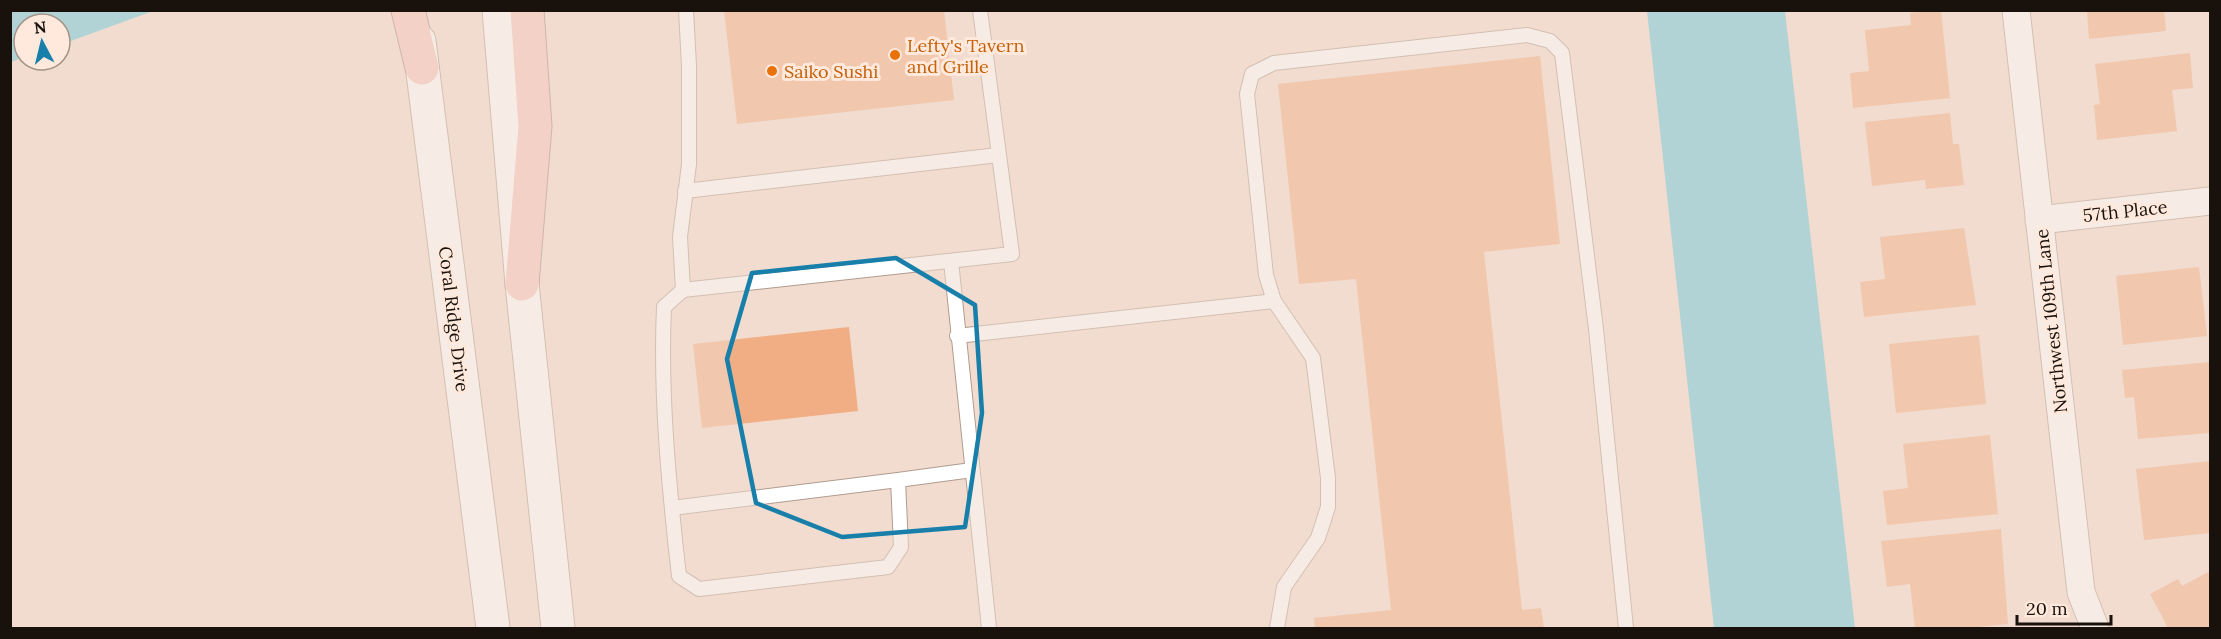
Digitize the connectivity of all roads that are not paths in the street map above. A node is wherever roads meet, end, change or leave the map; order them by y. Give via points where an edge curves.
1 (408, 10) edge
2 (415, 10) edge
3 (499, 10) edge
4 (526, 10) edge
5 (686, 10) edge
6 (980, 10) edge
7 (2016, 10) edge
8 (422, 68) junction
9 (998, 155) junction
10 (685, 191) junction
11 (2211, 201) edge
12 (2039, 220) junction
13 (951, 261) junction
14 (522, 284) junction
15 (683, 290) junction
16 (1274, 301) junction
17 (957, 336) junction
18 (972, 470) junction
19 (898, 480) junction
20 (672, 508) junction
21 (493, 628) edge
22 (558, 628) edge
23 (989, 628) edge
24 (1277, 628) edge
25 (1626, 628) edge
26 (2095, 628) edge

1 - 8 highway
2 - 8 main road, Coral Ridge Drive
3 - 14 main road
4 - 14 highway via 536,126
5 - 10 lane via 689,164
6 - 9 lane
7 - 12 street, Northwest 109th Lane
8 - 21 main road, Coral Ridge Drive
9 - 10 lane
9 - 13 lane via 1011,255
10 - 15 lane via 680,237
11 - 12 street, 57th Place
12 - 26 street, Northwest 109th Lane via 2081,592
13 - 15 lane
13 - 17 lane
14 - 22 main road
15 - 20 lane via 664,307 662,356
16 - 17 lane
16 - 24 lane via 1313,358 1328,478 1328,507 1318,538 1284,587
16 - 25 lane via 1266,275 1248,105 1252,74 1274,63 1527,35 1550,41 1562,53 1596,328
17 - 18 lane
18 - 19 lane
18 - 23 lane
19 - 20 lane
19 - 20 lane via 901,547 888,567 699,589 679,576

